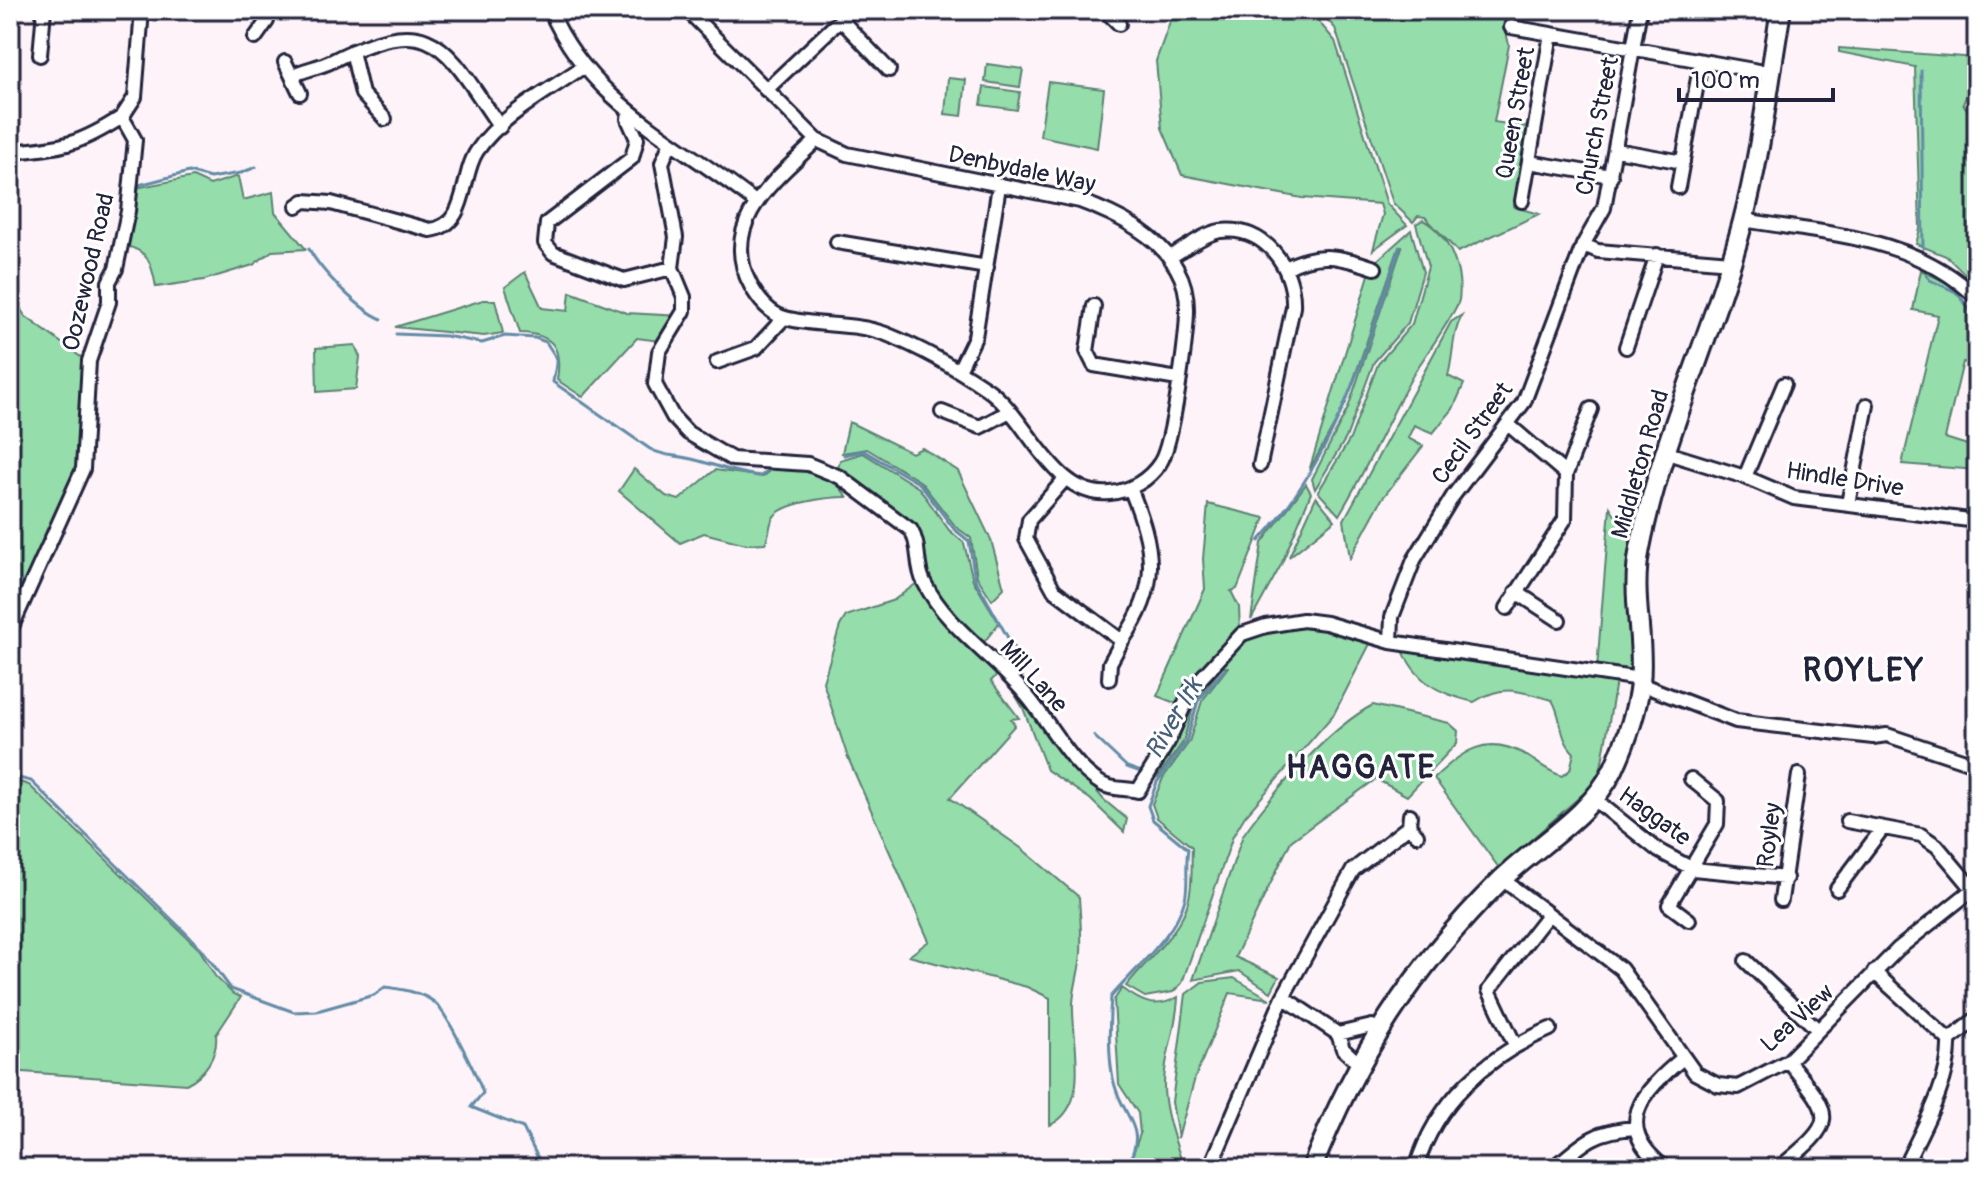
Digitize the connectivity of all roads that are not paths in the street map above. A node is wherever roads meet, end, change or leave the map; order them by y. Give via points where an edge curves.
1 (44, 10) edge
2 (142, 10) edge
3 (268, 10) edge
4 (550, 10) edge
5 (687, 10) edge
6 (851, 10) edge
7 (1105, 10) edge
8 (1640, 10) edge
9 (1781, 10) edge
10 (841, 20) junction
11 (1119, 24) dead end
12 (1511, 27) dead end
13 (1551, 34) junction
14 (255, 38) dead end
15 (1633, 49) junction
16 (352, 51) junction
17 (40, 55) dead end
18 (285, 62) dead end
19 (1701, 62) junction
20 (584, 66) junction
21 (889, 70) dead end
22 (1770, 73) junction
23 (292, 76) junction
24 (766, 90) junction
25 (300, 93) dead end
26 (629, 112) junction
27 (122, 117) junction
28 (385, 119) dead end
29 (500, 127) junction
30 (817, 140) junction
31 (670, 144) junction
32 (1616, 150) junction
33 (10, 152) edge
34 (1529, 162) junction
35 (1683, 162) junction
36 (1611, 176) junction
37 (999, 186) junction
38 (1678, 187) dead end
39 (1522, 201) dead end
40 (755, 202) junction
41 (297, 206) dead end
42 (1743, 220) junction
43 (837, 242) dead end
44 (1583, 245) junction
45 (1657, 255) junction
46 (1170, 257) junction
47 (1731, 262) junction
48 (987, 267) junction
49 (672, 268) junction
50 (1286, 268) junction
51 (1375, 268) dead end
52 (1977, 298) edge
53 (1094, 306) dead end
54 (784, 318) junction
55 (1626, 347) dead end
56 (717, 362) dead end
57 (959, 370) junction
58 (1178, 379) junction
59 (1784, 384) dead end
60 (1867, 405) dead end
61 (1591, 409) dead end
62 (1010, 411) junction
63 (942, 412) dead end
64 (1510, 426) junction
65 (1664, 452) junction
66 (1260, 465) dead end
67 (1566, 474) junction
68 (1745, 477) junction
69 (1065, 479) junction
70 (1130, 488) junction
71 (1848, 504) junction
72 (1977, 521) edge
73 (1516, 592) junction
74 (1507, 608) dead end
75 (1559, 620) dead end
76 (10, 631) edge
77 (1122, 641) junction
78 (1391, 642) junction
79 (1109, 679) dead end
80 (1640, 682) junction
81 (1977, 765) edge
82 (1799, 775) dead end
83 (1691, 779) dead end
84 (1594, 799) junction
85 (1847, 821) dead end
86 (1412, 825) dead end
87 (1882, 829) junction
88 (1693, 869) junction
89 (1786, 878) junction
90 (1502, 879) junction
91 (1975, 888) edge
92 (1837, 889) dead end
93 (1781, 900) dead end
94 (1547, 916) junction
95 (1689, 920) dead end
96 (1746, 961) dead end
97 (1874, 972) junction
98 (1283, 997) junction
99 (1977, 1018) edge
100 (1379, 1029) junction
101 (1550, 1029) dead end
102 (1818, 1030) junction
103 (1338, 1034) junction
104 (1949, 1040) junction
105 (1515, 1045) junction
106 (1683, 1058) junction
107 (1788, 1061) junction
108 (1358, 1063) junction
109 (1636, 1128) junction
110 (1555, 1167) edge
111 (1210, 1168) edge
112 (1312, 1168) edge
113 (1416, 1168) edge
114 (1665, 1168) edge
115 (1779, 1168) edge
116 (1904, 1168) edge

1 - 17 street
2 - 27 street via 135,97
3 - 14 street
4 - 20 street
5 - 24 street
6 - 10 street
7 - 11 street
8 - 15 street, Church Street
9 - 22 main road, Middleton Road
10 - 21 street
10 - 24 street
12 - 13 street
13 - 15 street
13 - 34 street, Queen Street
15 - 19 street
15 - 32 street, Church Street
16 - 23 street
16 - 28 street via 362,94
16 - 29 street via 399,35 421,37 442,49 462,71
18 - 23 street
19 - 22 street
19 - 35 street
20 - 26 street
20 - 29 street
22 - 42 main road, Middleton Road
23 - 25 street
24 - 30 street
26 - 31 street
26 - 49 street via 637,139 632,158 547,223 545,243 553,253 624,280
27 - 33 street via 62,148
27 - 76 street, Oozewood Road via 135,140 128,211 109,282 107,312 89,361 83,469
29 - 41 street via 476,152 453,218 442,228 430,230 331,203 304,201
30 - 37 street, Denbydale Way via 847,154
30 - 40 street
31 - 40 street via 717,171
31 - 49 street, Mill Lane via 662,163 676,237
32 - 35 street
32 - 36 street, Church Street
34 - 36 street
34 - 39 street, Queen Street
35 - 38 street
36 - 44 street, Church Street via 1604,208
37 - 46 street, Denbydale Way via 1097,207 1151,239
37 - 48 street
40 - 54 street via 741,242 745,272 757,296
42 - 47 main road, Middleton Road
42 - 52 street via 1909,251 1954,274
43 - 48 street
44 - 45 street
44 - 64 street, Cecil Street via 1535,380
45 - 47 street
45 - 55 street
46 - 50 street via 1213,233 1233,231 1266,244
46 - 58 street, Denbydale Way via 1187,308
47 - 65 main road, Middleton Road
48 - 57 street via 975,337
49 - 78 street, Mill Lane via 684,311 659,352 655,384 673,417 688,433 732,459 808,464 840,477 911,530 918,542 920,575 931,593 1104,786 1138,791 1192,688 1242,634 1303,620
50 - 51 street via 1306,257 1330,254
50 - 66 street via 1293,307
53 - 58 street via 1087,351 1092,363
54 - 56 street via 756,348
54 - 57 street via 886,334
57 - 62 street via 999,397
58 - 70 street, Denbydale Way via 1166,453 1155,470
59 - 68 street
60 - 71 street
61 - 67 street
62 - 63 street via 980,427
62 - 69 street
64 - 67 street
64 - 78 street, Cecil Street via 1430,530 1392,617
65 - 68 street, Hindle Drive
65 - 80 main road, Middleton Road via 1635,579
67 - 73 street via 1565,519
68 - 71 street, Hindle Drive via 1794,498
69 - 70 street via 1091,492
69 - 77 street via 1029,520 1027,544 1054,590
70 - 77 street via 1148,537 1151,572 1142,610
71 - 72 street, Hindle Drive
73 - 74 street
73 - 75 street
77 - 79 street via 1110,663
78 - 80 street, Mill Lane
80 - 81 street, Mill Lane via 1736,721 1887,735
80 - 84 main road, Middleton Road via 1617,761
82 - 89 street, Royley
83 - 88 street via 1718,801 1717,824
84 - 88 street, Haggate via 1659,851
84 - 90 main road, Middleton Road
85 - 87 street
86 - 98 street via 1353,870
87 - 91 street via 1921,835
87 - 92 street
88 - 89 street, Haggate
88 - 95 street via 1669,905
89 - 93 street, Royley
90 - 94 street, Lea View
90 - 100 main road, Middleton Road via 1447,938
91 - 97 street, Lea View
94 - 105 street via 1489,990
94 - 106 street, Lea View via 1621,969
96 - 102 street
97 - 102 street, Lea View
97 - 104 street
98 - 103 street
98 - 111 street
99 - 104 street
100 - 103 street
100 - 108 main road, Middleton Road
101 - 105 street
102 - 107 street, Lea View
103 - 108 street via 1343,1049
104 - 116 street via 1937,1094
105 - 113 street via 1454,1097 1436,1121
106 - 107 street, Lea View via 1695,1073 1718,1085 1738,1087
106 - 109 street via 1651,1085 1635,1115
107 - 115 street via 1821,1101 1825,1118 1819,1135
108 - 112 main road, Middleton Road
109 - 110 street via 1607,1130
109 - 114 street

